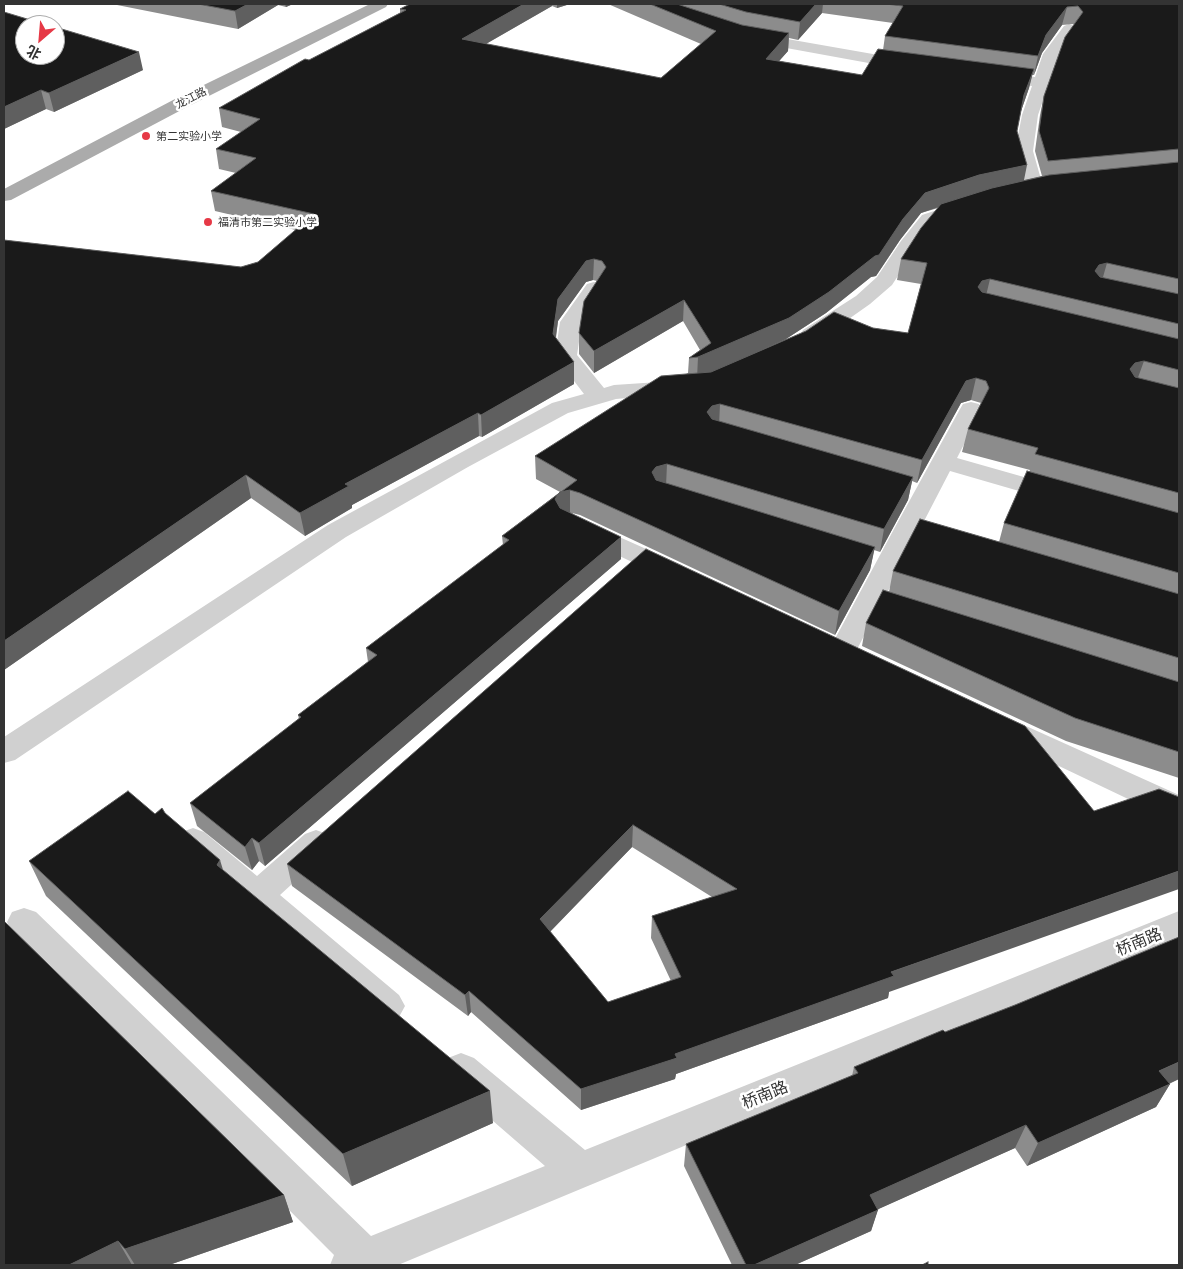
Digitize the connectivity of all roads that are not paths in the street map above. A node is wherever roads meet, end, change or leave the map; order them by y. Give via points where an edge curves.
1 (381, 4) edge
2 (1070, 29) edge
3 (741, 36) edge
4 (922, 66) edge
5 (981, 74) edge
6 (1040, 82) junction
7 (1035, 190) edge
8 (4, 196) edge
9 (973, 204) edge
10 (594, 288) edge
11 (795, 346) edge
12 (691, 387) edge
13 (599, 397) junction
14 (972, 409) dead end
15 (943, 462) junction
16 (1075, 499) edge
17 (570, 523) edge
18 (907, 529) junction
19 (973, 549) edge
20 (642, 557) junction
21 (620, 576) edge
22 (695, 581) edge
23 (870, 599) junction
24 (936, 620) edge
25 (817, 638) edge
26 (986, 718) edge
27 (4, 752) edge
28 (1179, 809) edge
29 (338, 823) edge
30 (190, 838) edge
31 (257, 895) junction
32 (24, 922) dead end
33 (1179, 925) edge
34 (407, 1024) edge
35 (437, 1049) edge
36 (580, 1171) junction
37 (358, 1262) edge

1 - 8 main road, 龙江路 via 181,103
2 - 6 street via 1051,54
3 - 4 street
5 - 6 street
6 - 7 street via 1030,114 1024,151
9 - 11 street via 929,220 885,281 863,300
10 - 13 street via 571,322 566,356
12 - 13 street via 614,392
13 - 27 street via 560,408 337,531
14 - 15 street
15 - 16 street
15 - 18 street via 916,492
17 - 20 street
18 - 19 street
18 - 23 street via 878,562
20 - 21 street
20 - 22 street
23 - 24 street
23 - 25 street via 855,655
26 - 28 street
29 - 31 street
30 - 31 street
31 - 34 street
32 - 37 street
33 - 36 street, 桥南路
35 - 36 street
36 - 37 street, 桥南路

